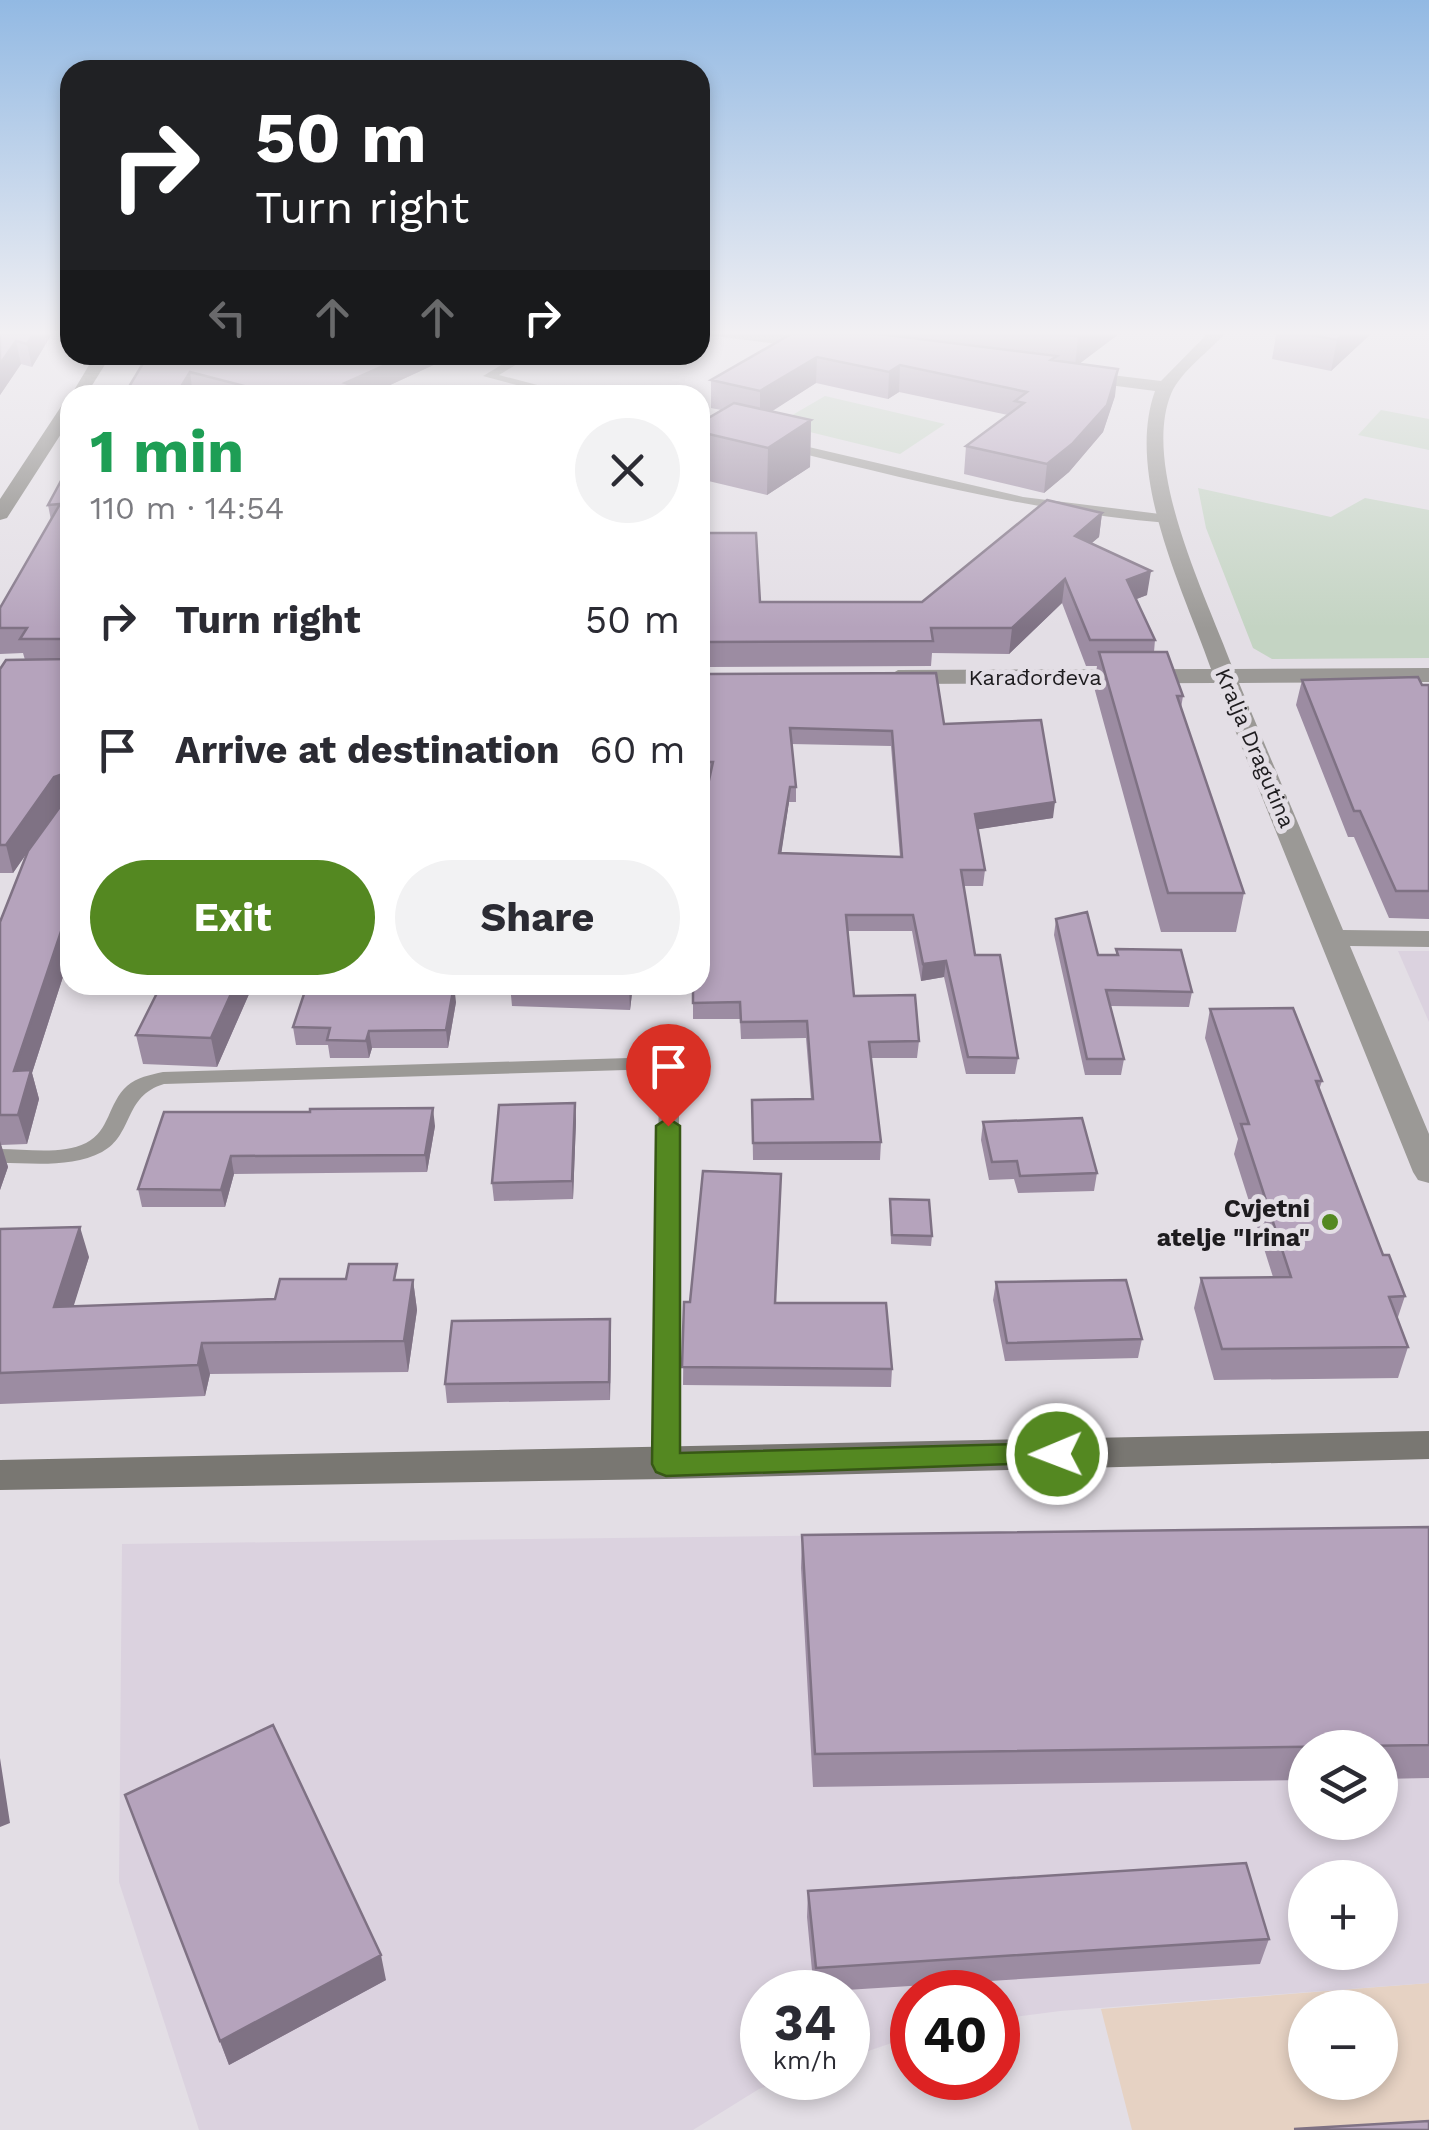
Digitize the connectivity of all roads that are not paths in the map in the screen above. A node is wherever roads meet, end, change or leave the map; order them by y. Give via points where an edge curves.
1 (55, 429) edge
2 (1156, 429) edge
3 (762, 440) edge
4 (0, 514) edge
5 (1168, 518) junction
6 (1429, 675) edge
7 (1225, 677) junction
8 (875, 678) edge
9 (1334, 938) junction
10 (1429, 939) edge
11 (0, 1156) edge
12 (1429, 1172) edge
13 (1429, 1445) edge
14 (666, 1464) junction
15 (0, 1475) edge

1 - 4 street
2 - 5 street, Kralja Dragutina
3 - 5 lane via 1051,507
5 - 7 street, Kralja Dragutina
6 - 7 street, Karađorđeva
7 - 8 street, Karađorđeva
7 - 9 street, Kralja Dragutina
9 - 10 street
9 - 12 street, Kralja Dragutina
11 - 14 lane via 94,1147 109,1136 135,1088 163,1078 629,1064 653,1074 669,1089
13 - 14 street
14 - 15 street

